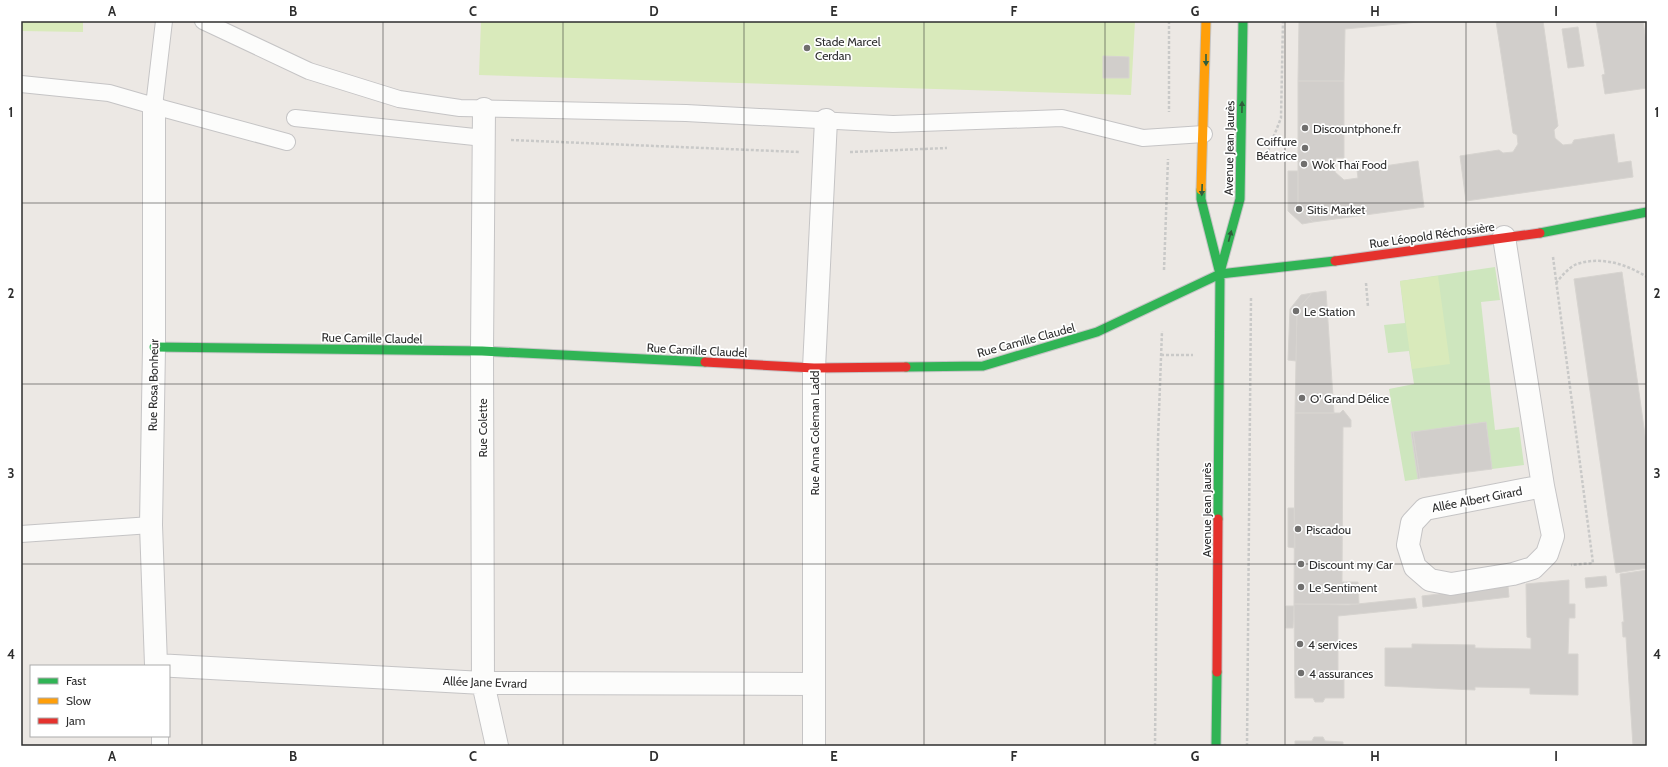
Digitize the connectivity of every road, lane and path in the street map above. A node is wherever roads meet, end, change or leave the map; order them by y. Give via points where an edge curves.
1 (164, 21) edge
2 (203, 21) edge
3 (1169, 21) edge
4 (1206, 21) edge
5 (1243, 21) edge
6 (1283, 21) edge
7 (21, 84) edge
8 (154, 106) junction
9 (484, 109) junction
10 (295, 118) dead end
11 (826, 120) junction
12 (1204, 134) junction
13 (1169, 135) junction
14 (484, 138) junction
15 (287, 142) dead end
16 (1267, 153) dead end
17 (1647, 212) edge
18 (1551, 231) junction
19 (1504, 237) junction
20 (1251, 272) junction
21 (1220, 274) junction
22 (1647, 277) edge
23 (1556, 283) junction
24 (1163, 302) junction
25 (154, 347) junction
26 (482, 351) junction
27 (814, 368) junction
28 (1543, 486) junction
29 (151, 525) junction
30 (21, 534) edge
31 (1532, 568) junction
32 (156, 665) edge
33 (170, 666) edge
34 (482, 683) junction
35 (814, 684) junction
36 (497, 746) edge
37 (814, 746) edge
38 (1155, 746) edge
39 (1216, 746) edge
40 (1247, 746) edge

1 - 8 lane
2 - 9 lane via 309,71 399,99
3 - 13 path
4 -> 12 street, Avenue Jean Jaurès
21 -> 5 street, Avenue Jean Jaurès via 1240,199
6 - 16 path via 1281,118
7 - 8 lane via 109,93
8 - 15 lane
8 - 25 street, Rue Rosa Bonheur
9 - 11 lane via 686,113
9 - 14 street, Rue Colette
10 - 14 lane
11 - 13 lane via 893,124 1062,118 1143,138
11 - 27 street, Rue Anna Coleman Ladd
12 - 13 lane
12 -> 21 street, Avenue Jean Jaurès via 1201,198
13 - 24 path
14 - 26 street, Rue Colette
17 - 18 street, Rue Léopold Réchossière
18 - 19 street, Rue Léopold Réchossière
18 - 23 path
19 - 20 street, Rue Léopold Réchossière
19 - 28 street, Allée Albert Girard
20 - 21 street, Rue Léopold Réchossière
20 - 40 path
21 - 24 street, Rue Camille Claudel
21 - 39 street, Avenue Jean Jaurès
22 - 23 path via 1632,268 1606,260 1576,265
23 - 31 path via 1593,563
24 - 27 street, Rue Camille Claudel via 1097,332 983,366
24 - 38 path via 1158,439
25 - 26 street, Rue Camille Claudel
25 - 29 street, Rue Rosa Bonheur
26 - 27 street, Rue Camille Claudel
26 - 34 street, Rue Colette
27 - 35 street, Rue Anna Coleman Ladd
28 - 31 street, Allée Albert Girard via 1552,536 1547,554
28 - 31 street, Allée Albert Girard via 1425,509 1412,523 1408,545 1415,567 1430,580 1451,584 1513,574
29 - 30 lane
29 - 32 street, Rue Rosa Bonheur
33 - 34 street, Allée Jane Evrard
34 - 35 street, Allée Jane Evrard
34 - 36 street, Rue Colette
35 - 37 street, Rue Anna Coleman Ladd

